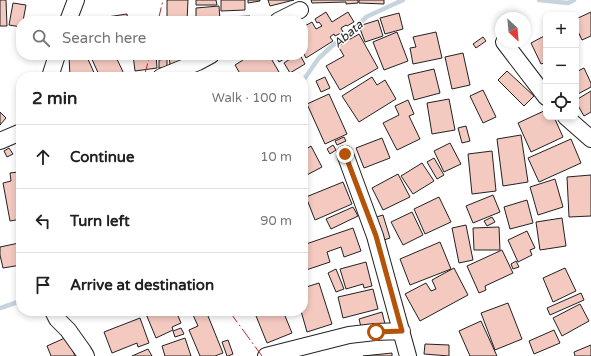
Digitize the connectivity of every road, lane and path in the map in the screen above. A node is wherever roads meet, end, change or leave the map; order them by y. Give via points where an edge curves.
1 (76, 0) edge
2 (300, 10) dead end
3 (70, 16) edge
4 (288, 16) edge
5 (509, 48) edge
6 (55, 60) edge
7 (202, 60) edge
8 (52, 72) edge
9 (173, 72) edge
10 (543, 93) edge
11 (570, 120) edge
12 (16, 134) edge
13 (591, 138) edge
14 (0, 142) edge
15 (345, 154) dead end
16 (56, 316) edge
17 (402, 331) junction
18 (86, 356) edge
19 (266, 356) edge
20 (408, 356) edge

1 - 3 street
2 - 4 street
5 - 10 street
6 - 8 street
7 - 9 street
11 - 13 street
12 - 14 street
15 - 17 street via 376,236
16 - 18 street
17 - 19 street via 349,336
17 - 20 street

